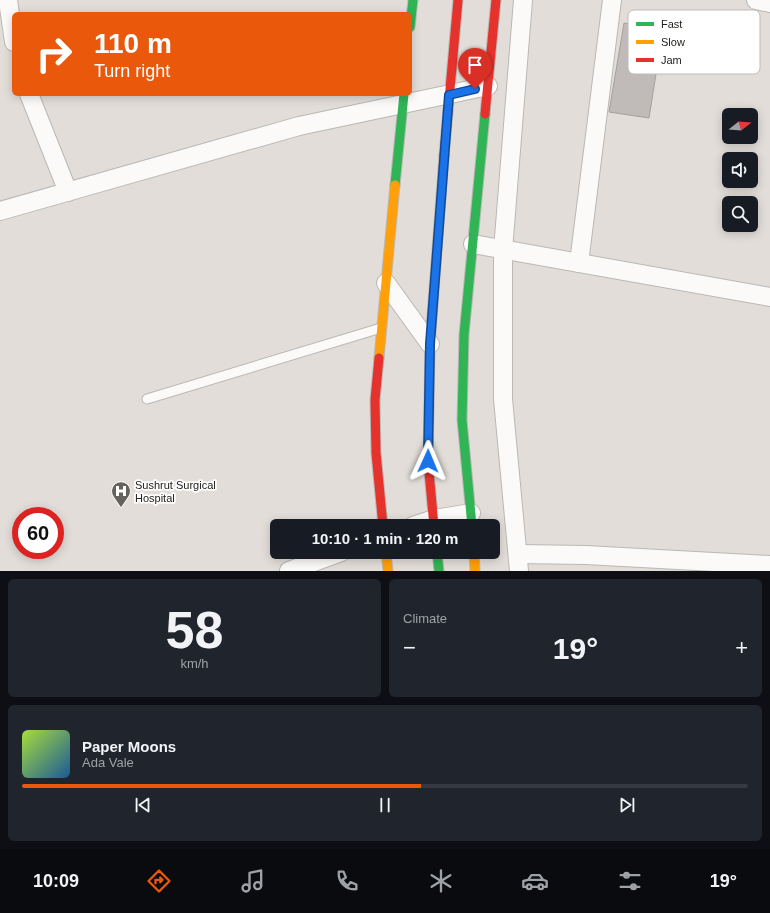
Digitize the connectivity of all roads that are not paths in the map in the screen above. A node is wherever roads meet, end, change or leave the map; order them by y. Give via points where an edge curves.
1 (8, 0) edge
2 (412, 0) edge
3 (458, 0) edge
4 (496, 0) edge
5 (523, 0) edge
6 (612, 0) edge
7 (756, 0) edge
8 (770, 3) edge
9 (411, 12) edge
10 (12, 28) edge
11 (488, 86) junction
12 (449, 95) junction
13 (30, 96) edge
14 (403, 99) edge
15 (68, 192) junction
16 (0, 211) edge
17 (473, 244) junction
18 (503, 250) junction
19 (579, 263) junction
20 (386, 283) junction
21 (770, 297) edge
22 (383, 328) junction
23 (430, 344) junction
24 (147, 399) dead end
25 (382, 519) edge
26 (434, 519) edge
27 (471, 519) edge
28 (322, 559) edge
29 (387, 559) edge
30 (438, 559) edge
31 (474, 559) edge
32 (518, 562) edge
33 (770, 565) edge
34 (290, 571) edge
35 (388, 571) edge
36 (439, 571) edge
37 (475, 571) edge

1 - 10 street
2 - 9 main road
3 - 12 main road
4 - 11 main road
5 - 18 street
6 - 19 street
7 - 8 street
11 - 12 street
11 - 17 main road
12 - 14 street
12 - 23 main road
13 - 15 street
14 - 15 street
14 - 20 main road
15 - 16 street
17 - 18 street
17 - 27 main road via 464,335 462,420
18 - 19 street
18 - 32 street via 503,399
19 - 21 street
20 - 22 main road
20 - 23 street
22 - 24 lane
22 - 25 main road via 375,400 376,453
23 - 26 main road via 428,461
28 - 34 street
29 - 35 main road
30 - 36 main road
31 - 37 main road
32 - 33 street via 586,555

